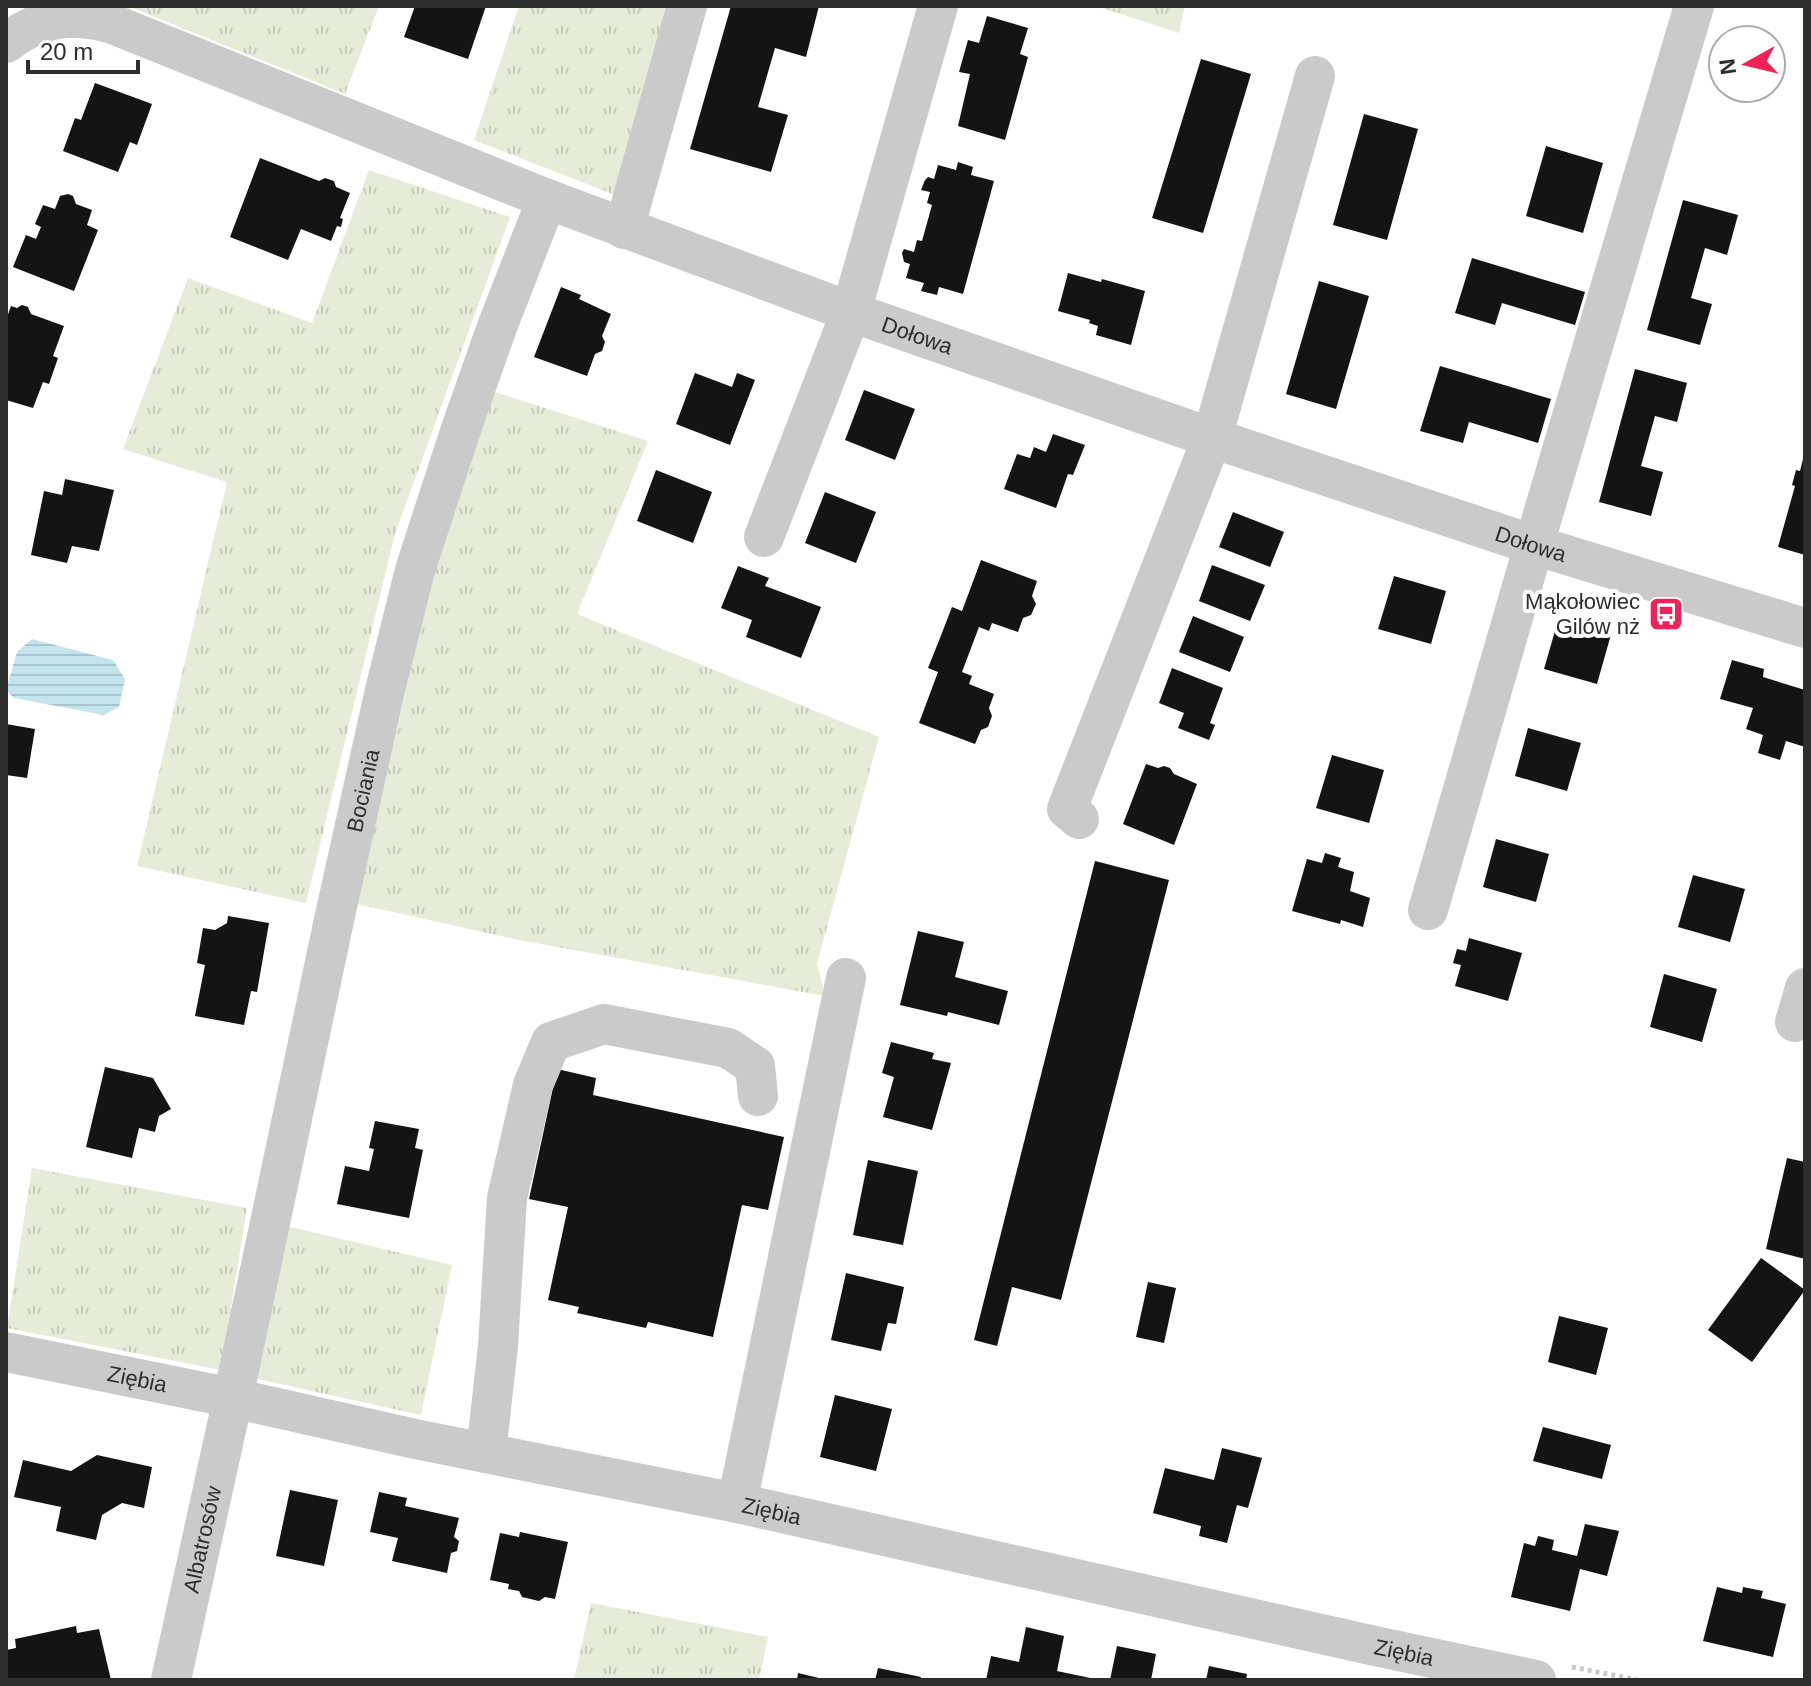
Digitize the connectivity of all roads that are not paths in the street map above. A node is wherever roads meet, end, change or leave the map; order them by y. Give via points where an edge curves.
1 (687, 6) edge
2 (938, 6) edge
3 (1694, 6) edge
4 (32, 14) edge
5 (6, 35) edge
6 (6, 43) edge
7 (1315, 76) dead end
8 (547, 199) junction
9 (624, 229) junction
10 (851, 312) junction
11 (1212, 438) junction
12 (764, 537) dead end
13 (1534, 545) junction
14 (1805, 628) edge
15 (1079, 819) dead end
16 (1428, 910) dead end
17 (846, 978) dead end
18 (758, 1096) dead end
19 (6, 1352) edge
20 (233, 1398) junction
21 (486, 1453) junction
22 (737, 1503) junction
23 (171, 1680) edge
24 (1536, 1680) edge

1 - 9 street
2 - 10 street
3 - 13 street
4 - 5 street
4 - 6 street
4 - 8 street, Dołowa via 110,23
7 - 11 street
8 - 9 street, Dołowa
8 - 20 street, Bociania via 497,327 415,570
9 - 10 street, Dołowa
10 - 11 street, Dołowa
10 - 12 street
11 - 13 street, Dołowa
11 - 15 street via 1067,809
13 - 14 street, Dołowa
13 - 16 street
17 - 22 street
18 - 21 street via 755,1066 728,1048 604,1024 551,1042 533,1085 507,1198
19 - 20 street, Ziębia
20 - 21 street, Ziębia
20 - 23 street, Albatrosów
21 - 22 street, Ziębia
22 - 24 street, Ziębia

